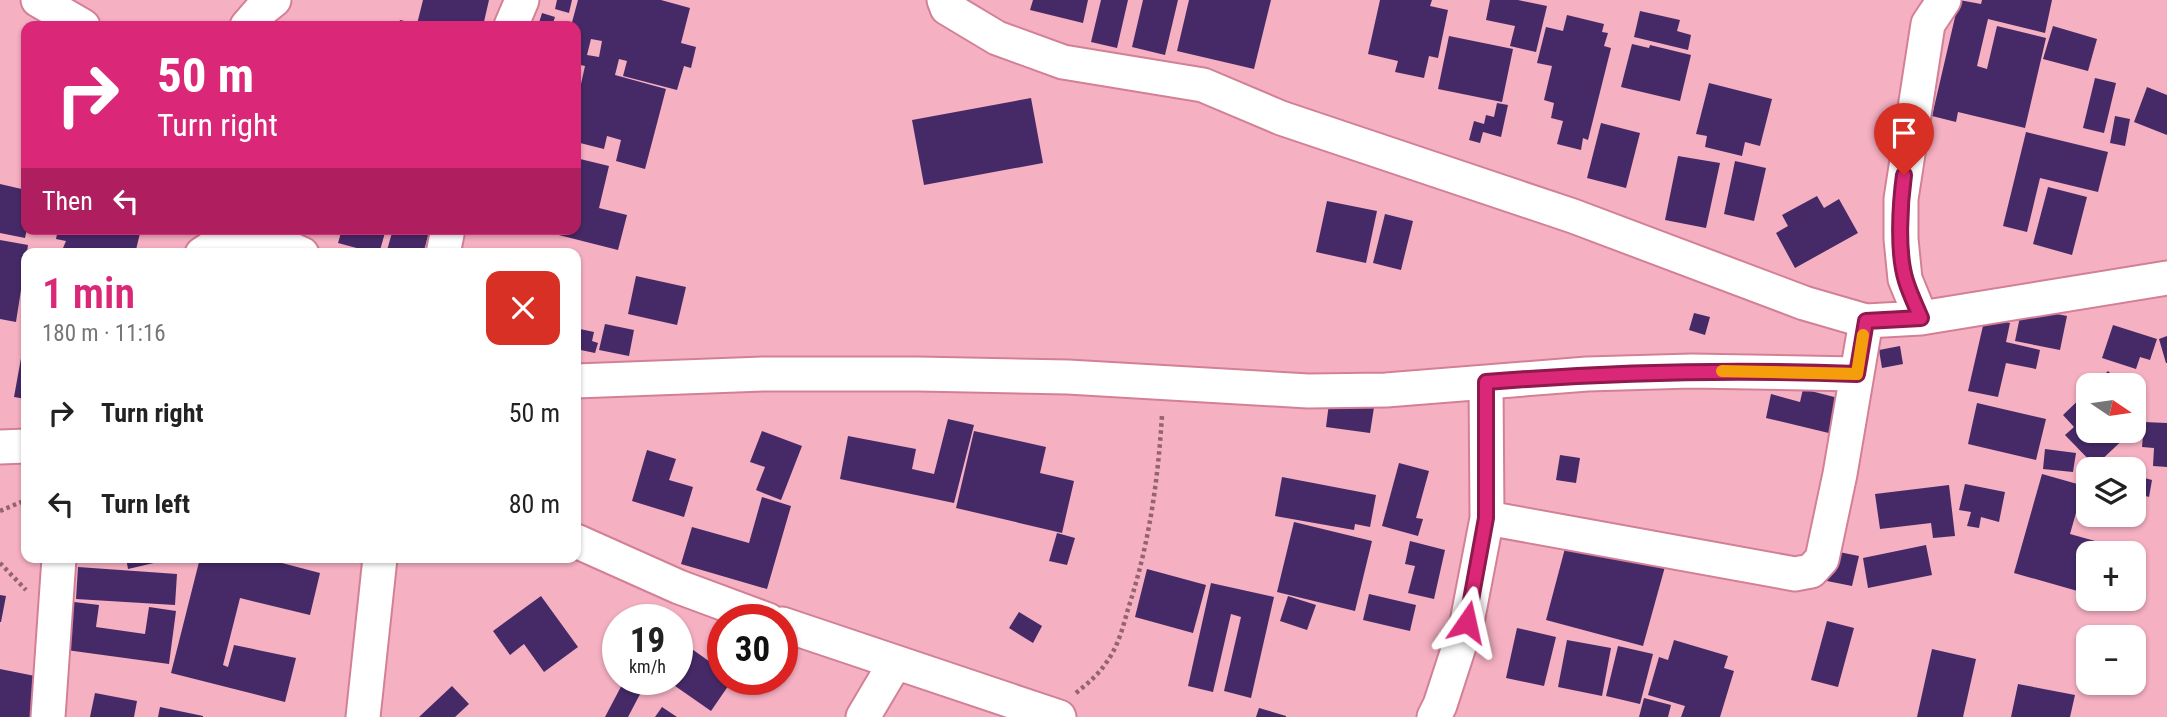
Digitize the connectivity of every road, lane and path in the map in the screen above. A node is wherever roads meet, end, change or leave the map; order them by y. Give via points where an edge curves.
1 (38, 0) edge
2 (274, 0) edge
3 (522, 0) edge
4 (944, 0) edge
5 (1944, 0) edge
6 (74, 21) edge
7 (251, 21) edge
8 (513, 21) edge
9 (226, 235) edge
10 (245, 235) edge
11 (210, 248) edge
12 (289, 248) edge
13 (2167, 278) edge
14 (1921, 318) junction
15 (1866, 321) junction
16 (1857, 374) junction
17 (581, 381) edge
18 (1164, 382) junction
19 (1486, 382) junction
20 (21, 446) edge
21 (0, 447) edge
22 (21, 502) edge
23 (0, 511) edge
24 (1486, 518) junction
25 (581, 543) edge
26 (59, 563) edge
27 (379, 563) edge
28 (725, 604) edge
29 (798, 630) edge
30 (895, 663) junction
31 (1055, 715) edge
32 (48, 717) edge
33 (363, 717) edge
34 (863, 717) edge
35 (1434, 717) edge

1 - 6 street
2 - 7 street
3 - 8 street
4 - 15 street via 947,8 997,38 1063,62 1203,85 1294,122
5 - 14 street via 1928,24 1901,199 1905,279
9 - 11 street
10 - 12 street
13 - 14 street
14 - 15 street
15 - 16 street
16 - 19 street via 1692,371
16 - 24 street via 1822,559 1811,571 1795,574
17 - 18 street via 918,374
18 - 19 street via 1308,391
18 - 31 path via 1149,533 1118,640 1107,663
19 - 24 street
20 - 21 street
22 - 23 path
24 - 35 street via 1467,622
25 - 28 street
26 - 32 street
27 - 33 street
29 - 30 street
30 - 31 street
30 - 34 street

